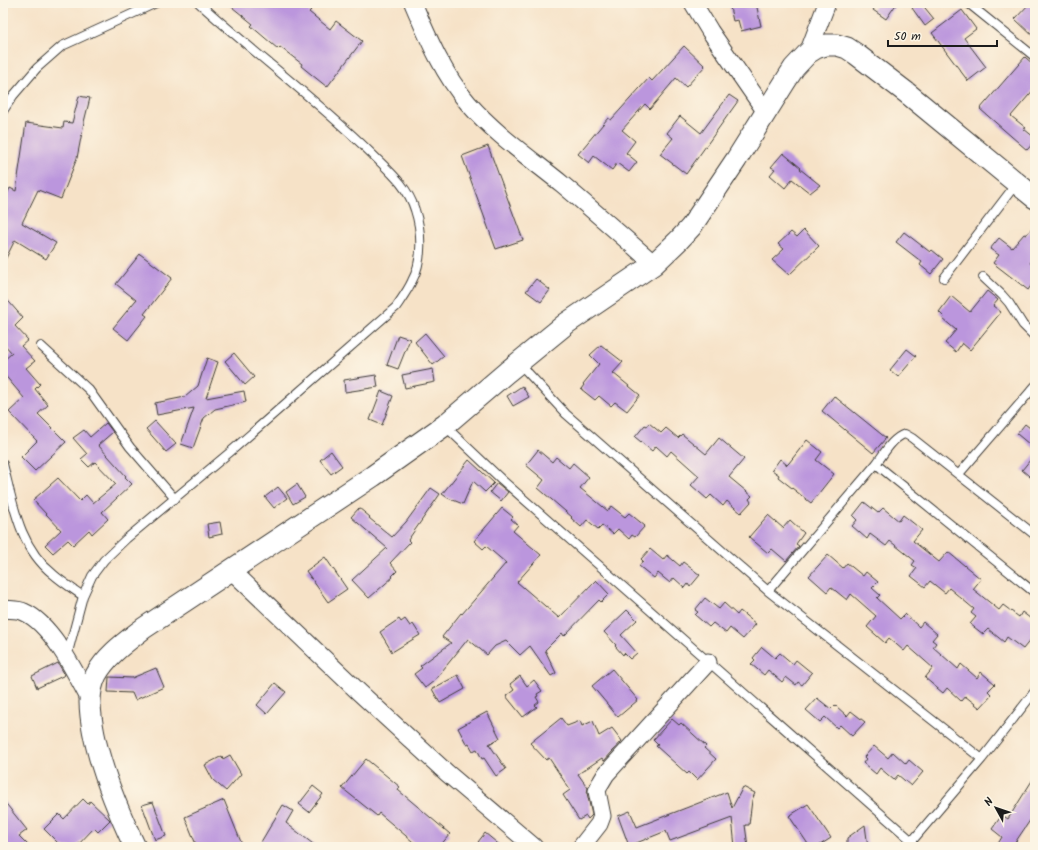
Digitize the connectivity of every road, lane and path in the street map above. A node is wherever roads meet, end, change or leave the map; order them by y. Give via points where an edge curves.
1 (156, 3) edge
2 (199, 3) edge
3 (693, 3) edge
4 (827, 3) edge
5 (968, 3) edge
6 (418, 5) edge
7 (808, 53) junction
8 (1035, 57) edge
9 (3, 111) edge
10 (766, 112) junction
11 (1017, 183) junction
12 (1035, 198) edge
13 (654, 264) junction
14 (983, 277) dead end
15 (944, 278) dead end
16 (1035, 337) edge
17 (41, 346) dead end
18 (518, 363) junction
19 (1035, 386) edge
20 (445, 425) junction
21 (3, 464) edge
22 (876, 464) junction
23 (959, 474) junction
24 (175, 499) junction
25 (1035, 535) edge
26 (231, 570) junction
27 (768, 591) junction
28 (1035, 593) edge
29 (83, 596) junction
30 (3, 609) edge
31 (66, 657) junction
32 (708, 662) junction
33 (1035, 690) edge
34 (90, 700) junction
35 (982, 759) junction
36 (910, 844) edge
37 (135, 847) edge
38 (534, 847) edge
39 (581, 847) edge

1 - 9 lane via 62,46 37,68
2 - 24 lane via 348,130 391,173 408,192 415,210 421,251 413,280 396,307
3 - 10 street
4 - 7 street
5 - 8 lane
6 - 13 street via 427,36 446,72 468,103 499,134 563,185
7 - 10 street via 794,68
7 - 11 street via 816,48 832,45 847,48 907,93
10 - 13 street via 691,228
11 - 12 street
11 - 15 lane
13 - 18 street via 567,323
14 - 16 lane via 1009,303 1023,325
17 - 24 lane via 89,390 130,447
18 - 20 street
18 - 27 lane via 566,414
19 - 23 lane
20 - 26 street
20 - 32 lane via 501,479
21 - 29 lane via 16,518 37,558 52,574
22 - 23 lane via 892,442 905,434
22 - 27 lane
22 - 28 lane
23 - 25 lane
24 - 29 lane via 104,560 92,576
26 - 34 street via 121,646 96,675
26 - 38 street via 366,699
27 - 35 lane
29 - 31 lane
30 - 31 street via 22,611 31,615 44,626
31 - 34 street
32 - 36 lane
32 - 39 street via 606,774 598,791 602,816 599,824
33 - 35 lane
34 - 37 street via 100,758
35 - 36 lane

